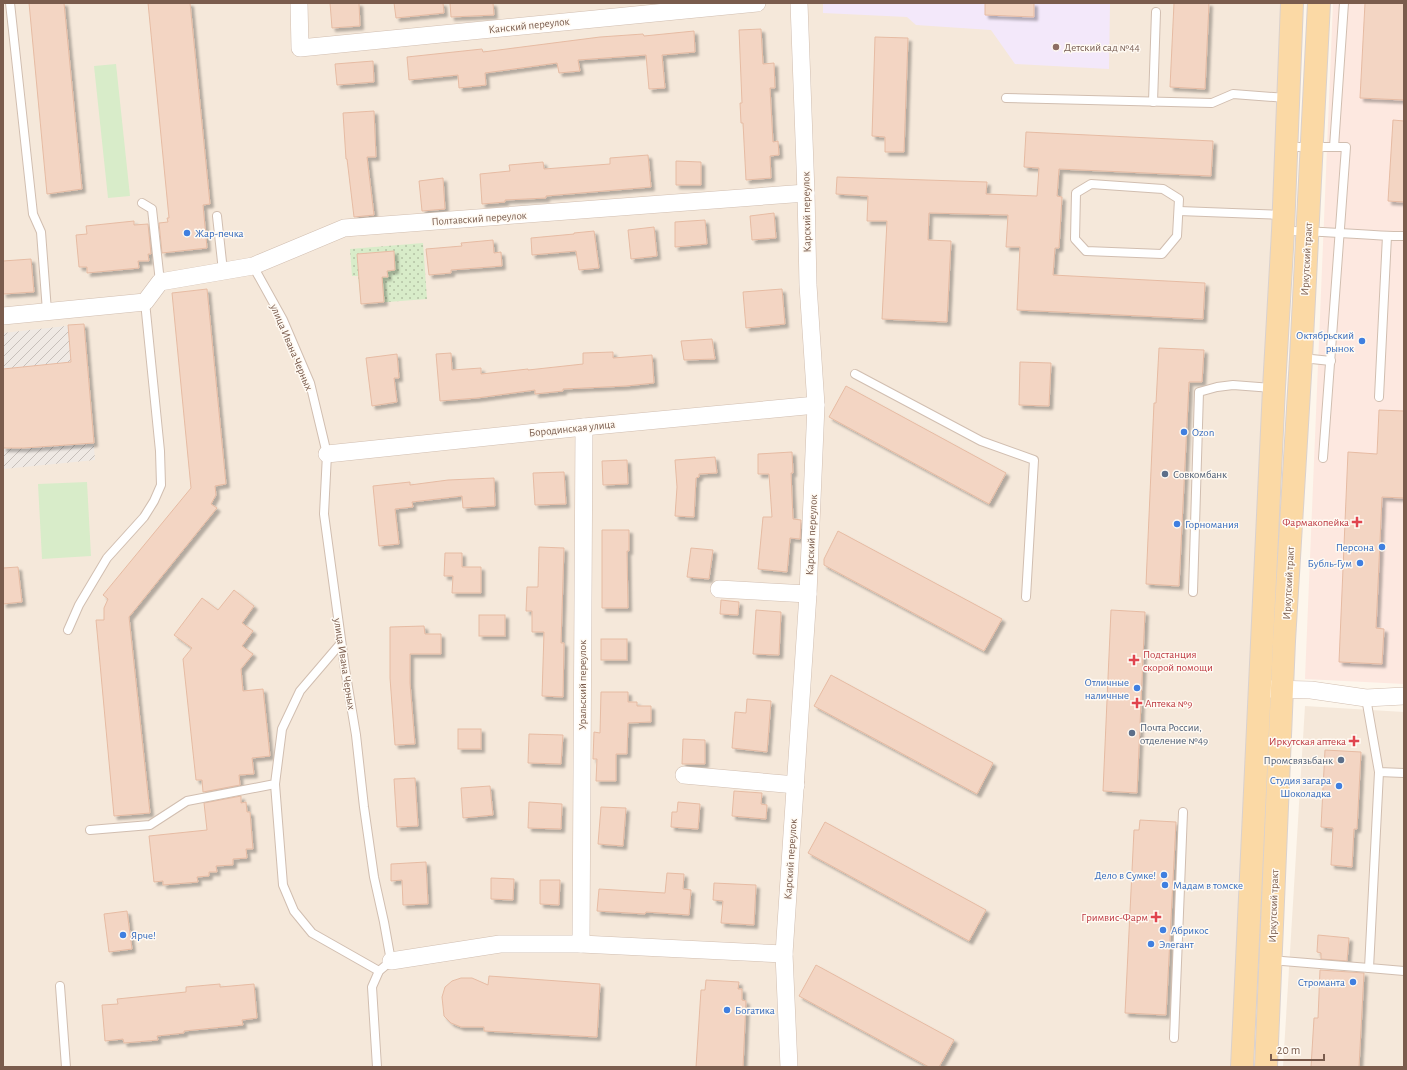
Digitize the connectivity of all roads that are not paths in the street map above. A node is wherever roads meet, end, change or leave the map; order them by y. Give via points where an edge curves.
1 (10, 3) edge
2 (299, 3) edge
3 (757, 3) edge
4 (799, 3) edge
5 (1292, 3) edge
6 (1319, 3) edge
7 (1344, 3) edge
8 (1156, 12) dead end
9 (1006, 98) dead end
10 (1288, 98) junction
11 (1153, 102) junction
12 (1285, 147) junction
13 (1312, 147) junction
14 (1334, 147) junction
15 (806, 193) junction
16 (142, 203) dead end
17 (1179, 211) junction
18 (218, 216) dead end
19 (1283, 223) junction
20 (1307, 230) junction
21 (1340, 233) junction
22 (1387, 236) junction
23 (1404, 236) edge
24 (253, 266) junction
25 (223, 271) junction
26 (160, 282) junction
27 (145, 302) junction
28 (47, 311) junction
29 (3, 316) edge
30 (1301, 358) junction
31 (1331, 361) junction
32 (855, 374) dead end
33 (1274, 388) junction
34 (1379, 397) dead end
35 (816, 405) junction
36 (584, 427) junction
37 (327, 454) junction
38 (1323, 458) dead end
39 (719, 589) dead end
40 (1193, 592) dead end
41 (808, 594) junction
42 (1026, 597) dead end
43 (68, 630) dead end
44 (341, 643) junction
45 (1260, 689) junction
46 (1282, 689) junction
47 (1404, 696) edge
48 (1366, 698) junction
49 (1379, 772) junction
50 (1404, 773) edge
51 (684, 775) dead end
52 (275, 784) junction
53 (796, 785) junction
54 (1183, 812) dead end
55 (90, 830) dead end
56 (581, 944) junction
57 (784, 954) junction
58 (1270, 960) junction
59 (385, 966) junction
60 (1369, 968) junction
61 (1404, 970) edge
62 (60, 986) dead end
63 (1174, 1038) dead end
64 (66, 1067) edge
65 (377, 1067) edge
66 (789, 1067) edge
67 (1242, 1067) edge
68 (1266, 1067) edge

1 - 28 lane via 33,214 41,232
2 - 3 street, Канский переулок via 300,48
4 - 15 street, Карский переулок
5 - 10 main road, Иркутский тракт
6 - 13 main road, Иркутский тракт
7 - 14 lane
8 - 11 lane
9 - 11 lane
10 - 11 lane via 1233,94 1212,103
10 - 12 main road, Иркутский тракт
12 - 13 lane
12 - 19 main road, Иркутский тракт
13 - 14 lane
13 - 20 main road, Иркутский тракт
14 - 21 lane via 1346,147
15 - 24 street, Полтавский переулок via 344,228
15 - 35 street, Карский переулок via 808,285
16 - 26 lane via 152,209
17 - 17 lane via 1180,200 1163,189 1091,184 1076,193 1075,239 1086,251 1162,254 1177,236
17 - 19 lane
18 - 25 lane
19 - 20 lane
19 - 33 main road, Иркутский тракт
20 - 21 lane
20 - 30 main road, Иркутский тракт
21 - 22 lane
21 - 31 lane
22 - 23 lane
22 - 34 lane
24 - 25 street, Полтавский переулок
24 - 37 lane, улица Ивана Черных via 283,320 310,383
25 - 26 street, Полтавский переулок
26 - 27 street
27 - 28 street
27 - 43 lane via 161,485 144,517 107,558 78,605
28 - 29 street
30 - 31 lane
30 - 46 main road, Иркутский тракт
31 - 38 lane
32 - 42 lane via 981,441 1034,460
33 - 40 lane via 1233,385 1199,392
33 - 45 main road, Иркутский тракт
35 - 36 street, Бородинская улица
35 - 41 street, Карский переулок
36 - 37 street, Бородинская улица
36 - 56 street, Уральский переулок
37 - 44 lane, улица Ивана Черных via 324,514
39 - 41 street
41 - 53 street, Карский переулок
44 - 52 lane via 300,691 282,729
44 - 59 lane, улица Ивана Черных via 356,735 374,877 384,922
45 - 46 street
45 - 67 main road, Иркутский тракт
46 - 48 street via 1311,690
46 - 58 main road, Иркутский тракт
47 - 48 street
48 - 49 lane
49 - 50 lane
49 - 60 lane
51 - 53 street
52 - 55 lane via 187,800 150,825
52 - 59 lane via 283,885 294,911 312,933
53 - 57 street, Карский переулок
54 - 63 lane
56 - 57 street
56 - 59 street via 500,944
57 - 66 street, Карский переулок
58 - 60 lane
58 - 68 main road, Иркутский тракт
59 - 65 lane via 372,987
60 - 61 lane
62 - 64 lane

